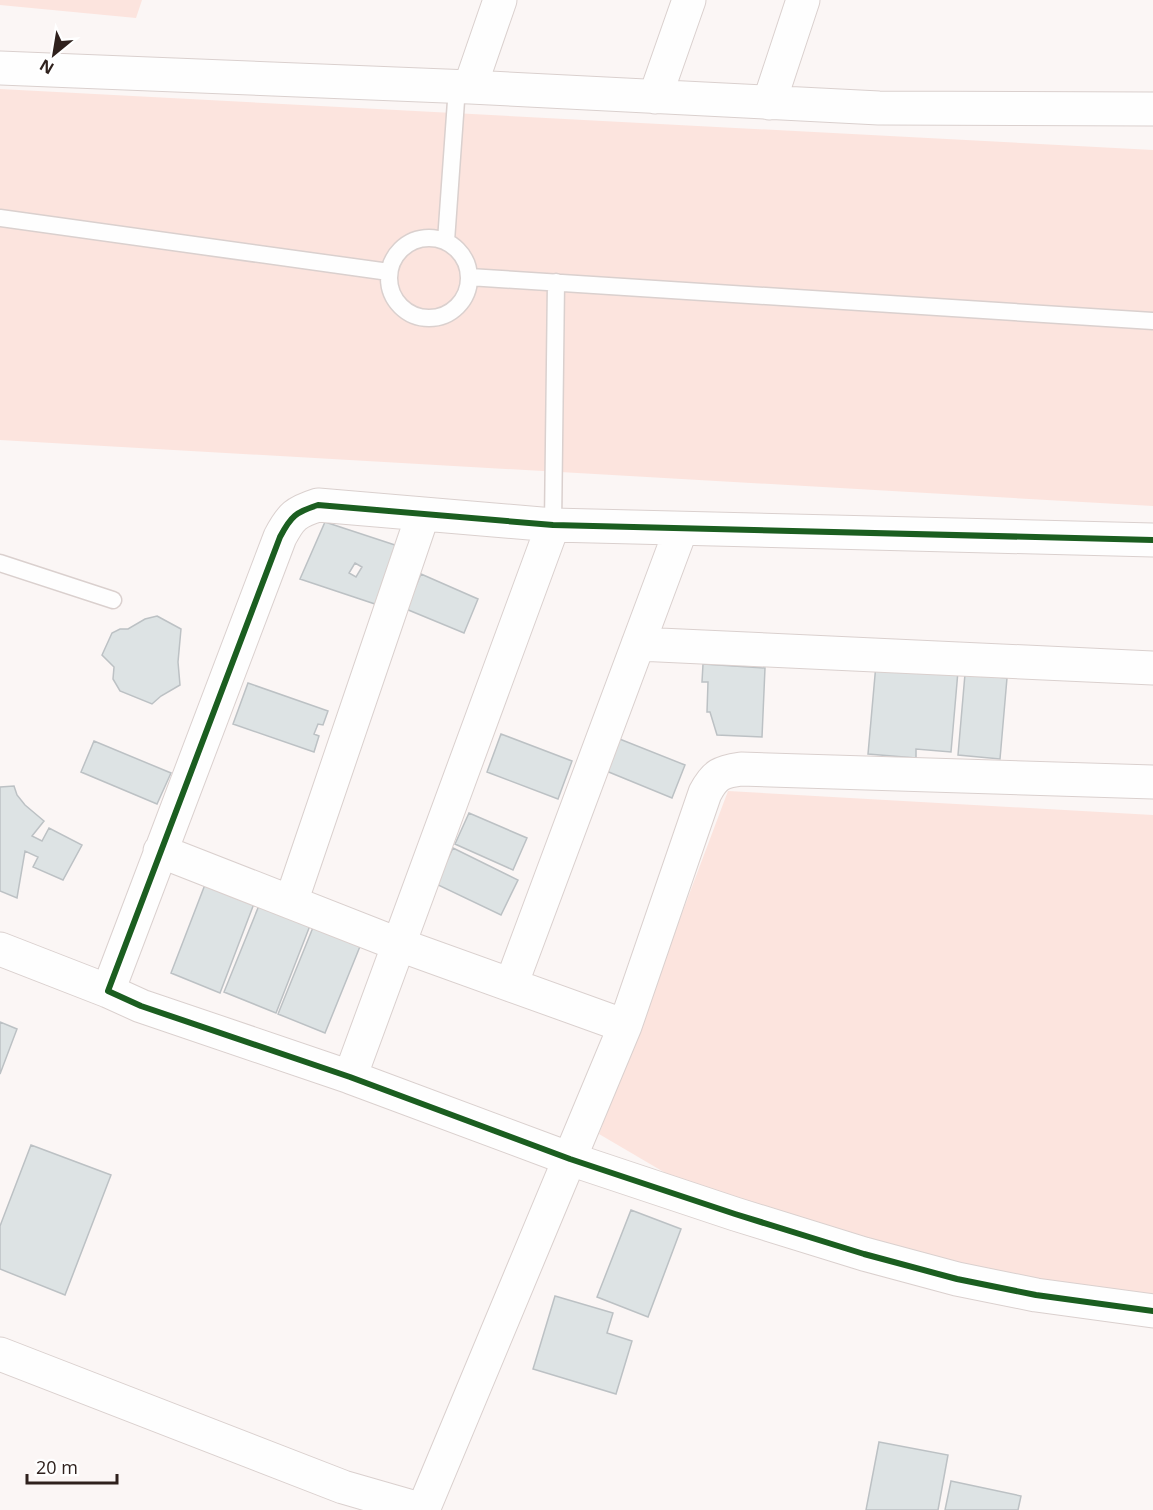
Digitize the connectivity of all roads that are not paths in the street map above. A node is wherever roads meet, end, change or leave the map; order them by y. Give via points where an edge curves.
1 (500, 0) edge
2 (688, 0) edge
3 (803, 0) edge
4 (0, 68) edge
5 (464, 87) junction
6 (656, 97) junction
7 (769, 103) junction
8 (1153, 109) edge
9 (0, 218) edge
10 (446, 241) junction
11 (389, 272) junction
12 (469, 277) junction
13 (556, 282) junction
14 (1153, 321) edge
15 (423, 514) junction
16 (553, 525) junction
17 (681, 529) junction
18 (1153, 540) edge
19 (0, 563) edge
20 (113, 600) dead end
21 (638, 644) junction
22 (1153, 669) edge
23 (1153, 782) edge
24 (160, 851) junction
25 (291, 902) junction
26 (400, 945) junction
27 (0, 949) edge
28 (511, 985) junction
29 (108, 991) junction
30 (625, 1026) junction
31 (351, 1077) junction
32 (570, 1159) junction
33 (1153, 1311) edge
34 (0, 1354) edge
35 (423, 1510) edge

1 - 5 street
2 - 6 street
3 - 7 street
4 - 5 street
5 - 6 street
5 - 10 lane
6 - 7 street
7 - 8 street via 879,108
9 - 11 lane
10 - 11 lane via 418,239 406,245 396,254
10 - 12 lane via 464,258
11 - 12 lane via 392,294 400,305 411,314 424,317 438,317 459,304 466,294
12 - 13 lane
13 - 14 lane
13 - 16 lane
15 - 16 street
15 - 24 street via 318,505 299,511 288,521
15 - 25 street
16 - 17 street
16 - 26 street
17 - 18 street
17 - 21 street
19 - 20 lane
21 - 22 street
21 - 28 street
23 - 30 street via 741,769 725,772 712,779 705,793
24 - 25 street
24 - 29 street
25 - 26 street
26 - 28 street
26 - 31 street
27 - 29 street
28 - 30 street
29 - 31 street via 141,1006
30 - 32 street
31 - 32 street
32 - 33 street via 822,1241 957,1279
32 - 35 street
34 - 35 street via 343,1486

